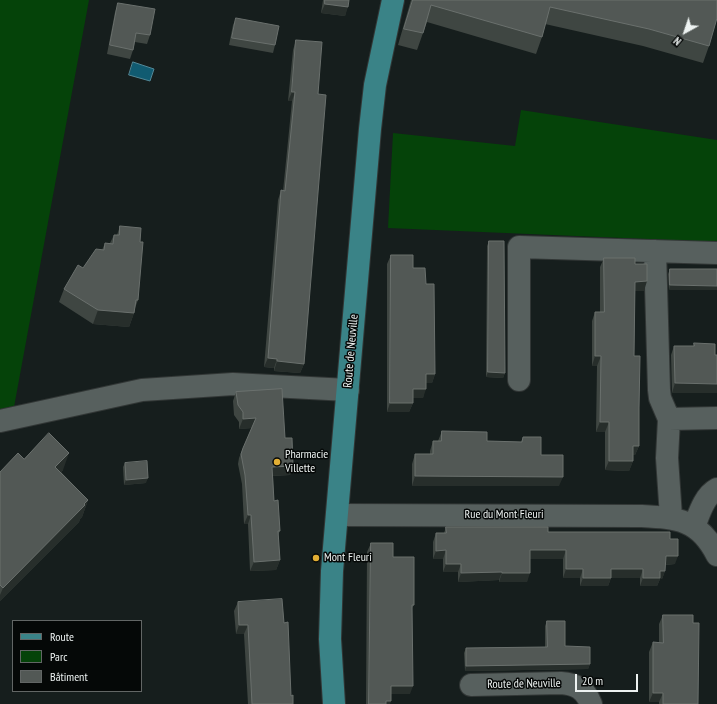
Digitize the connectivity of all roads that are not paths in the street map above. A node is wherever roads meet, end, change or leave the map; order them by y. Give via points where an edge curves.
1 (393, 0) edge
2 (655, 251) junction
3 (717, 253) edge
4 (519, 380) dead end
5 (348, 390) junction
6 (717, 418) edge
7 (669, 419) junction
8 (0, 421) edge
9 (717, 489) edge
10 (337, 515) junction
11 (671, 517) junction
12 (694, 527) junction
13 (717, 556) edge
14 (471, 685) dead end
15 (334, 704) edge
16 (591, 704) edge

1 - 5 main road, Route de Neuville via 375,85
2 - 3 street
2 - 4 street via 519,247
2 - 7 street via 659,390
5 - 8 street via 233,384 142,390
5 - 10 main road, Route de Neuville
6 - 7 street
7 - 11 street via 667,468
9 - 12 street via 707,499
10 - 11 street, Rue du Mont Fleuri
10 - 15 main road, Route de Neuville via 330,613
11 - 12 street, Rue du Mont Fleuri
12 - 13 street, Rue du Mont Fleuri via 704,535
14 - 16 street, Route de Neuville via 572,684 584,692

